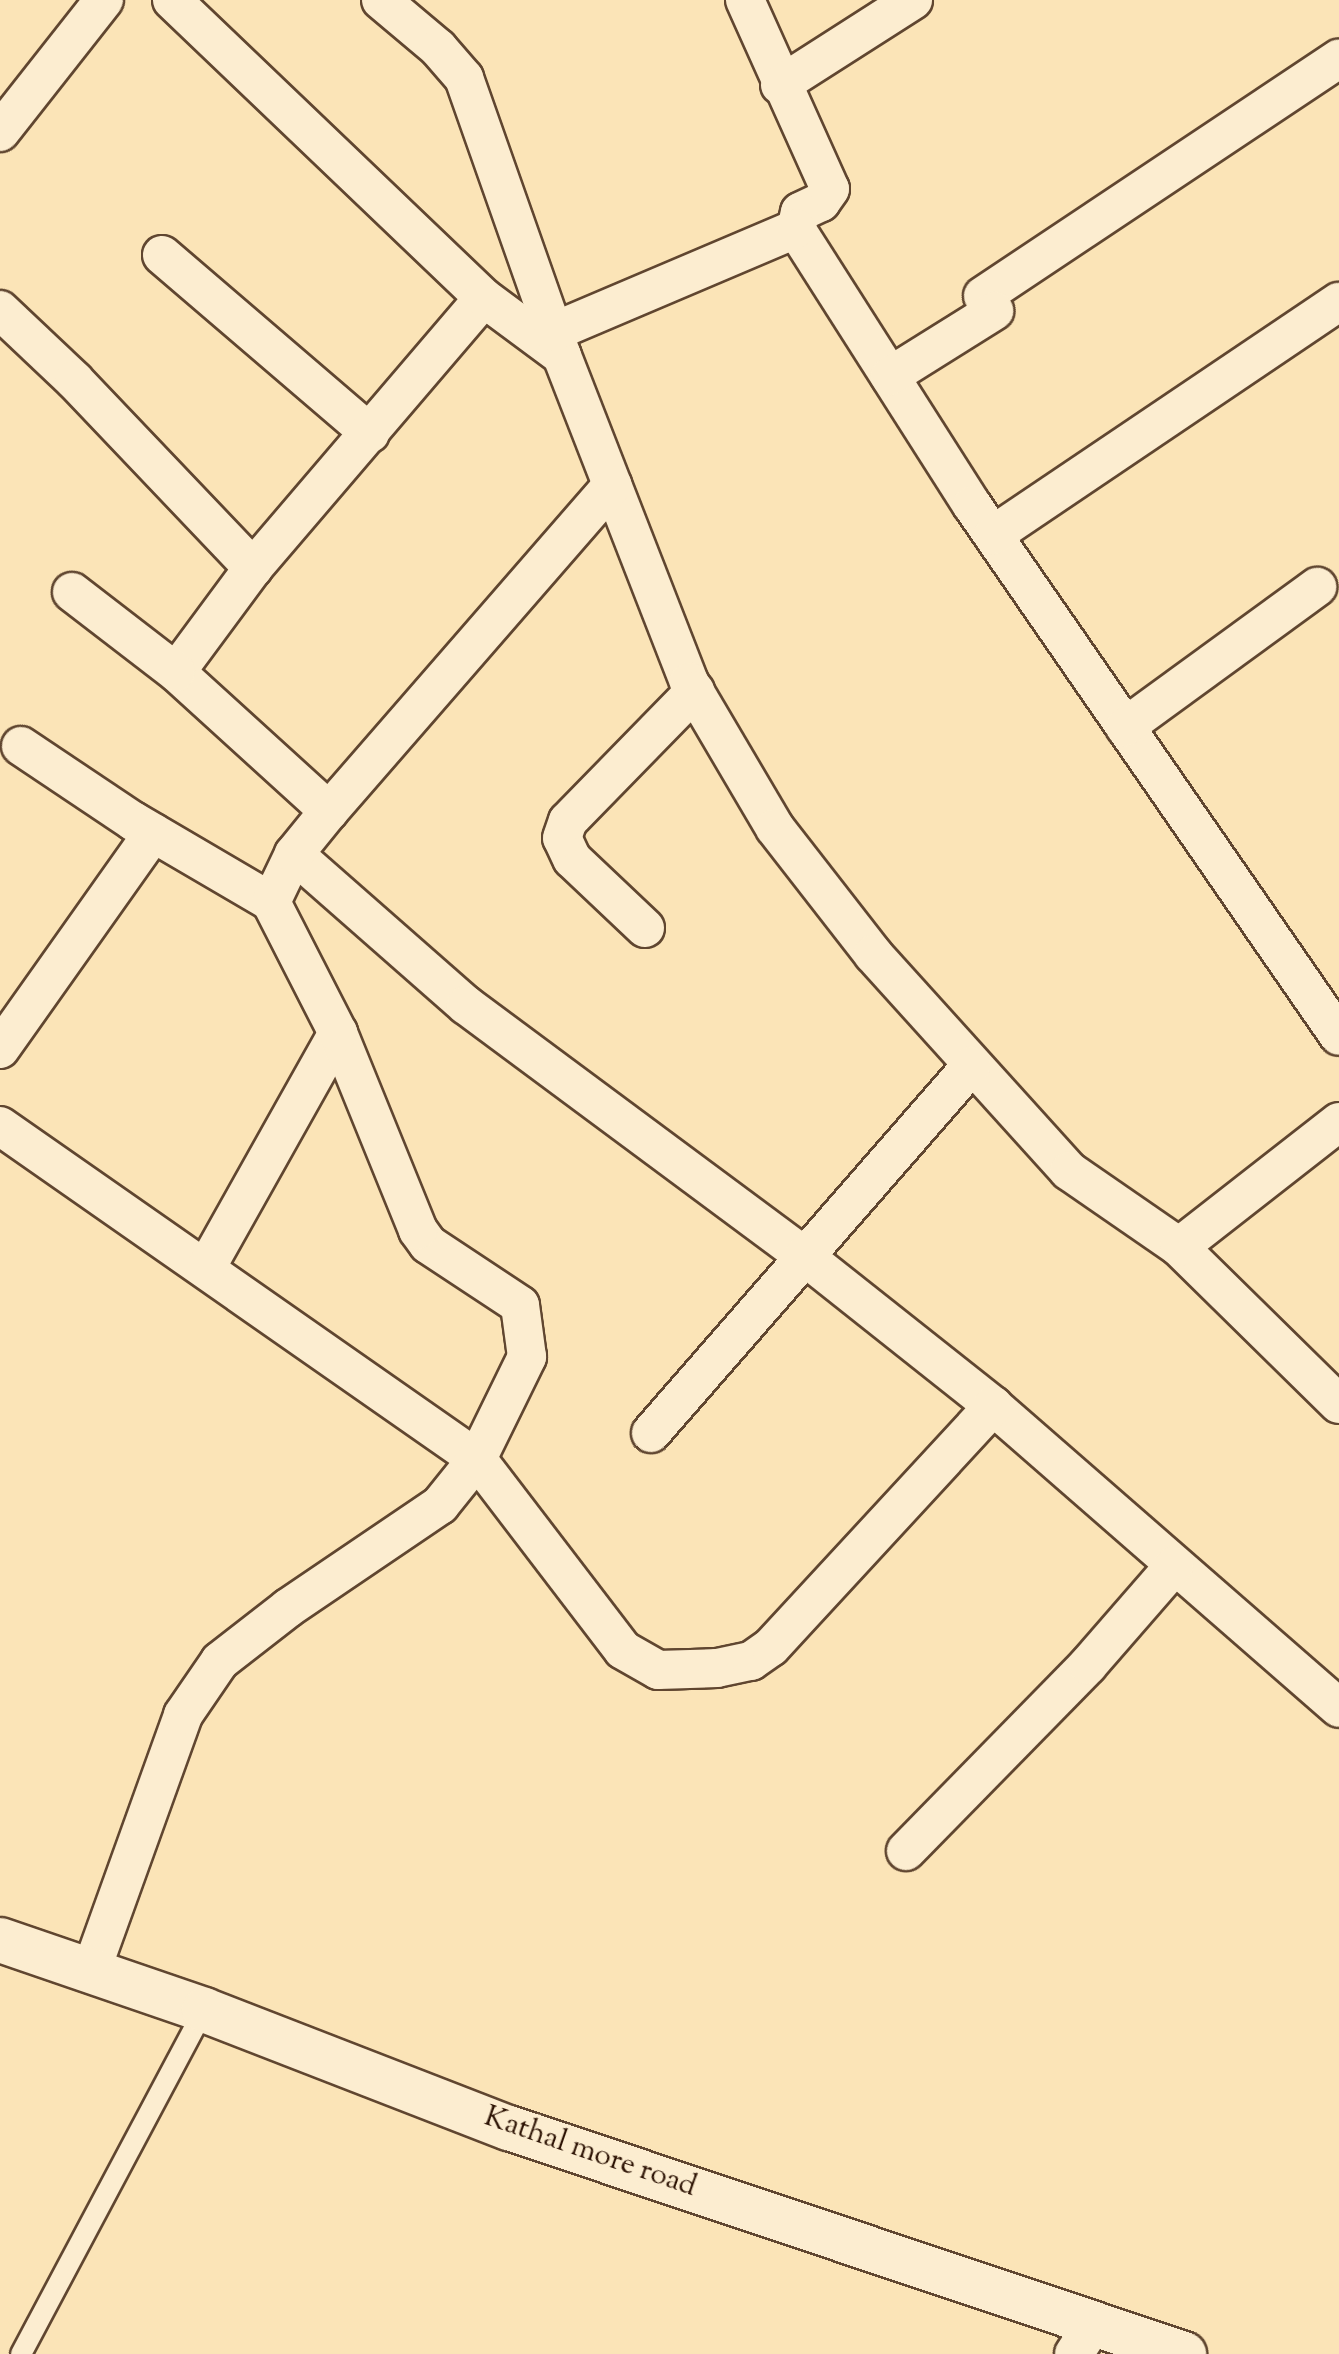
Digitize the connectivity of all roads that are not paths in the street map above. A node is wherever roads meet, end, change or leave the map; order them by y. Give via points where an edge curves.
1 (104, 0) edge
2 (172, 0) edge
3 (381, 0) edge
4 (745, 0) edge
5 (913, 0) edge
6 (1339, 59) edge
7 (780, 85) junction
8 (0, 132) edge
9 (796, 229) junction
10 (162, 255) dead end
11 (484, 298) junction
12 (1339, 302) edge
13 (0, 310) edge
14 (558, 344) junction
15 (890, 376) junction
16 (370, 433) junction
17 (612, 485) junction
18 (993, 535) junction
19 (253, 568) junction
20 (1317, 587) dead end
21 (72, 592) dead end
22 (176, 672) junction
23 (695, 691) junction
24 (1125, 727) junction
25 (21, 746) dead end
26 (329, 811) junction
27 (153, 833) junction
28 (294, 854) junction
29 (271, 902) junction
30 (645, 928) dead end
31 (338, 1033) junction
32 (1339, 1036) edge
33 (0, 1049) edge
34 (971, 1066) junction
35 (1339, 1122) edge
36 (0, 1126) edge
37 (1179, 1247) junction
38 (804, 1256) junction
39 (206, 1268) junction
40 (1335, 1395) edge
41 (993, 1406) junction
42 (651, 1433) dead end
43 (477, 1459) junction
44 (1174, 1566) junction
45 (1339, 1708) edge
46 (906, 1851) dead end
47 (0, 1940) edge
48 (91, 1971) junction
49 (204, 2010) junction
50 (1083, 2340) edge
51 (21, 2354) edge
52 (1184, 2354) edge

1 - 8 street
2 - 11 street
3 - 14 street via 438,48 464,78
4 - 7 street
5 - 7 street
6 - 15 street
7 - 9 street via 830,189 821,202 800,212
9 - 14 street
9 - 15 street
10 - 16 street
11 - 14 street
11 - 16 street
12 - 18 street
13 - 19 street
14 - 17 street
15 - 18 street
16 - 19 street
17 - 23 street
17 - 26 street
18 - 24 street
19 - 22 street
20 - 24 street
21 - 22 street
22 - 26 street
23 - 30 street via 568,821 562,838 572,859
23 - 34 street via 775,828
24 - 32 street
25 - 27 street
26 - 28 street
27 - 29 street
27 - 33 street
28 - 29 street
28 - 38 street via 466,1005
29 - 31 street
31 - 39 street
31 - 43 street via 418,1230 428,1244 520,1305 527,1357
34 - 37 street via 1069,1171
34 - 38 street
35 - 37 street
36 - 39 street
37 - 40 street
38 - 41 street
38 - 42 street
39 - 43 street
41 - 43 street via 771,1647 751,1661 693,1670 658,1670 623,1650
41 - 44 street
43 - 48 street via 440,1505 220,1661 183,1715
44 - 45 street
44 - 46 street via 1088,1665
47 - 48 main road, Kathal more road
48 - 49 main road, Kathal more road
49 - 50 main road, Kathal more road via 509,2128 922,2264
49 - 51 lane
50 - 52 main road, Kathal more road

